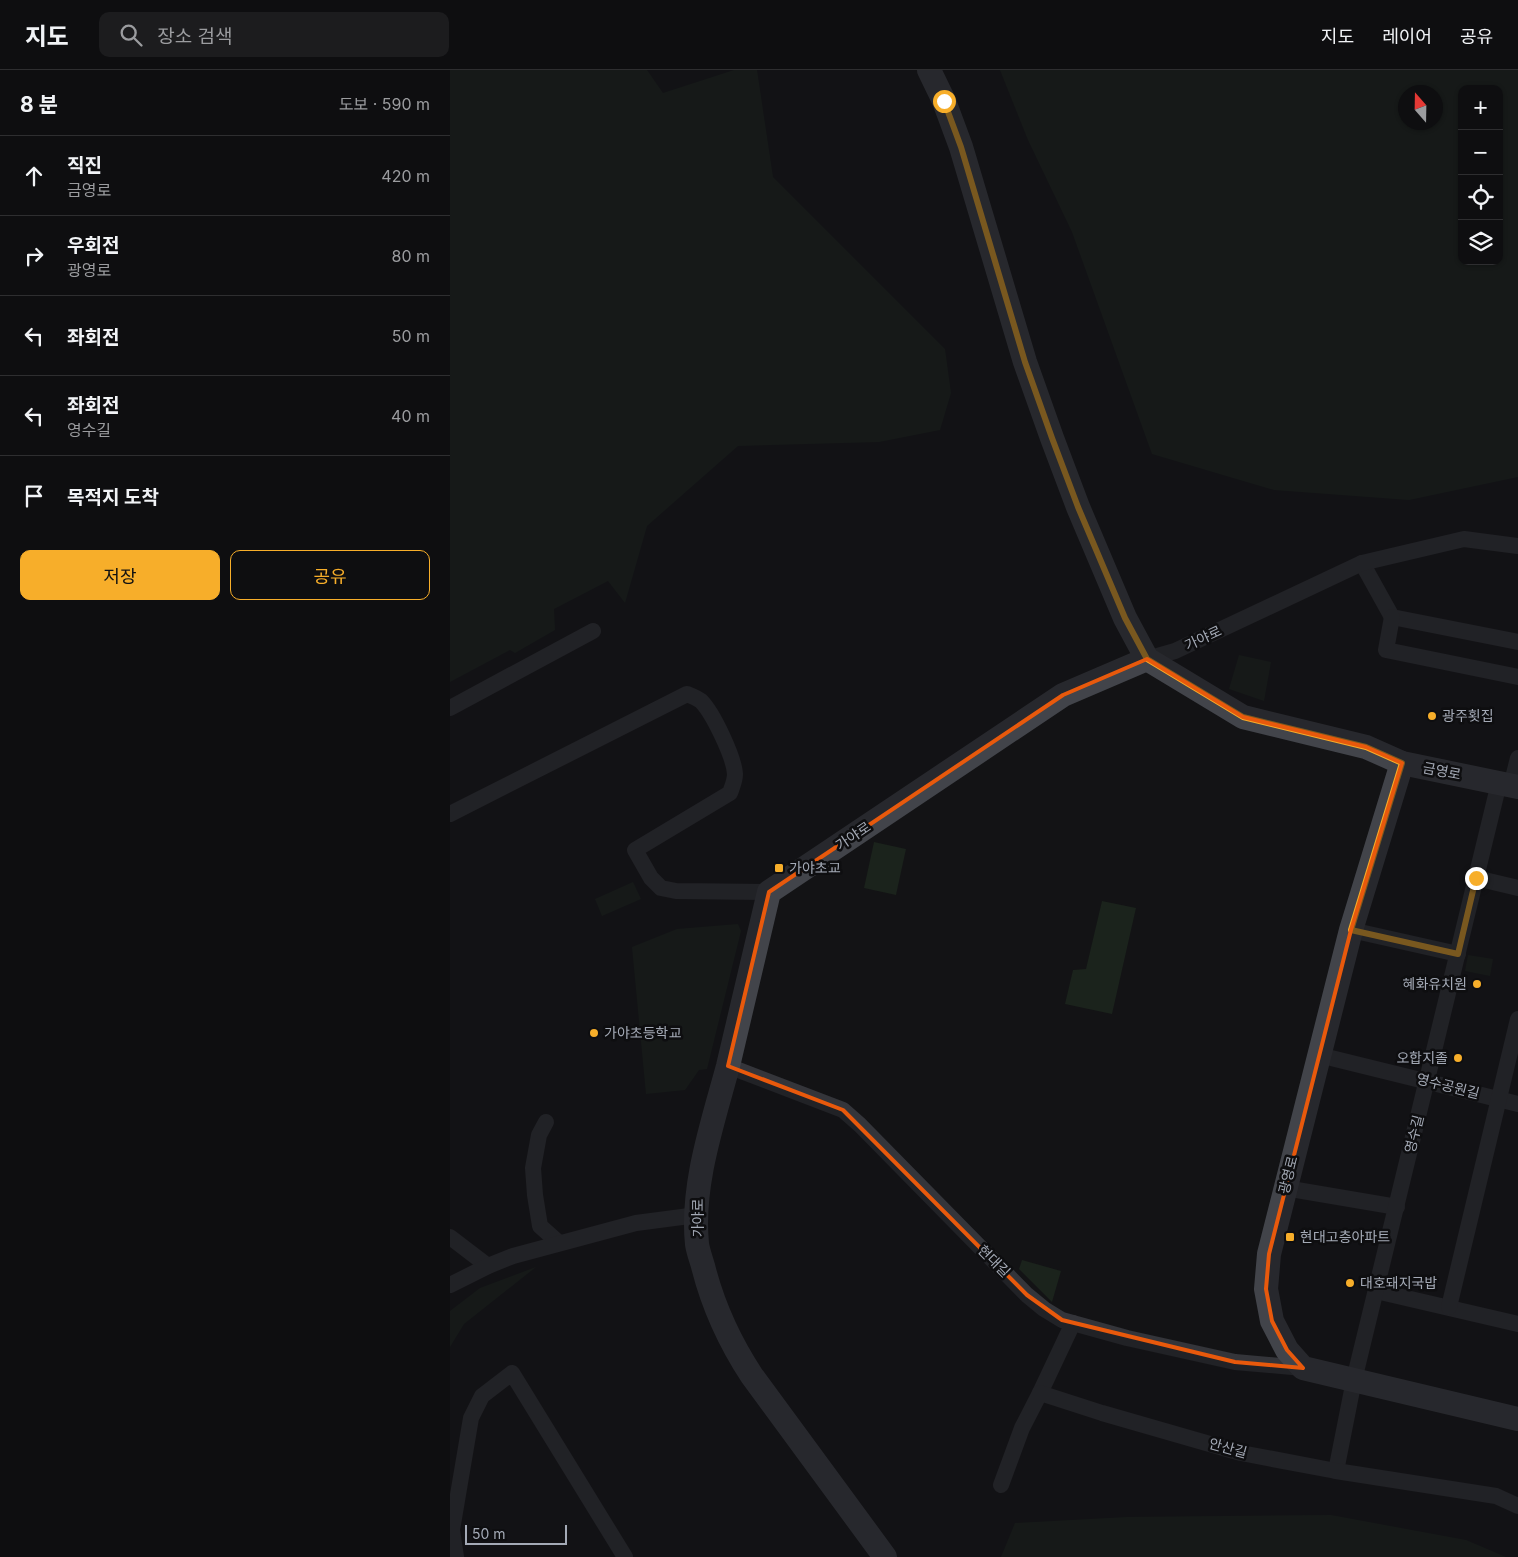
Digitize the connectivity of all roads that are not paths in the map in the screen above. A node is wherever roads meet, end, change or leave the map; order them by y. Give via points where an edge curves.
1 (929, 70) edge
2 (1518, 546) edge
3 (1362, 564) junction
4 (1392, 617) junction
5 (593, 631) dead end
6 (1518, 642) edge
7 (1147, 659) junction
8 (1518, 677) edge
9 (450, 708) edge
10 (1518, 758) edge
11 (1402, 763) junction
12 (1509, 785) edge
13 (450, 814) edge
14 (1476, 878) junction
15 (1518, 888) edge
16 (769, 892) junction
17 (1351, 930) junction
18 (1458, 954) junction
19 (1518, 1019) edge
20 (1319, 1055) junction
21 (728, 1066) junction
22 (1427, 1081) junction
23 (1500, 1099) junction
24 (1518, 1104) edge
25 (546, 1122) dead end
26 (1285, 1188) junction
27 (1396, 1207) junction
28 (697, 1215) junction
29 (450, 1238) edge
30 (559, 1243) junction
31 (488, 1266) junction
32 (450, 1285) edge
33 (1376, 1290) junction
34 (1449, 1307) junction
35 (1073, 1323) junction
36 (1518, 1324) edge
37 (1303, 1368) junction
38 (1354, 1380) junction
39 (1040, 1393) junction
40 (1518, 1419) edge
41 (1336, 1471) junction
42 (1001, 1485) dead end
43 (1518, 1506) edge
44 (456, 1557) edge
45 (624, 1557) edge
46 (885, 1557) edge

1 - 7 street via 961,147 1025,362 1052,438 1125,618
2 - 3 street, 가야로 via 1464,539
3 - 4 street
3 - 7 street, 가야로 via 1174,651
4 - 6 street
4 - 8 street via 1386,650
5 - 9 street
7 - 11 street, 금영로 via 1243,717 1366,747
7 - 16 street, 가야로 via 1064,694
10 - 12 street, 영수길
11 - 12 street, 금영로
11 - 17 street, 광영로
12 - 14 street, 영수길
13 - 16 street via 687,694 699,699 706,707 730,752 735,777 730,793 635,850 660,888
14 - 15 street
14 - 18 street, 영수길
16 - 21 street, 가야로
17 - 18 street
17 - 20 street, 광영로
18 - 22 street, 영수길
19 - 23 street
20 - 22 street, 영수공원길
20 - 26 street, 광영로
21 - 28 street, 가야로 via 696,1200
21 - 35 street, 현대길 via 843,1110 1027,1295 1062,1320
22 - 23 street, 영수공원길
22 - 27 street, 영수길
23 - 24 street, 영수공원길
23 - 34 street
25 - 30 street via 539,1135 533,1168 540,1226
26 - 27 street
26 - 37 street, 광영로 via 1269,1254 1266,1290 1272,1321 1287,1350
27 - 33 street, 영수길
28 - 30 street via 636,1223
28 - 46 street, 가야로 via 697,1244 706,1278 735,1350
29 - 31 street
30 - 31 street
31 - 32 street
33 - 34 street
33 - 38 street, 영수길
34 - 36 street
35 - 37 street, 현대길 via 1235,1362
35 - 39 street
37 - 38 street
38 - 40 street
38 - 41 street, 영수길
39 - 41 street, 안산길 via 1241,1453
39 - 42 street via 1022,1428
41 - 43 street, 안산길 via 1496,1496
44 - 45 street via 452,1530 471,1418 482,1396 512,1373

